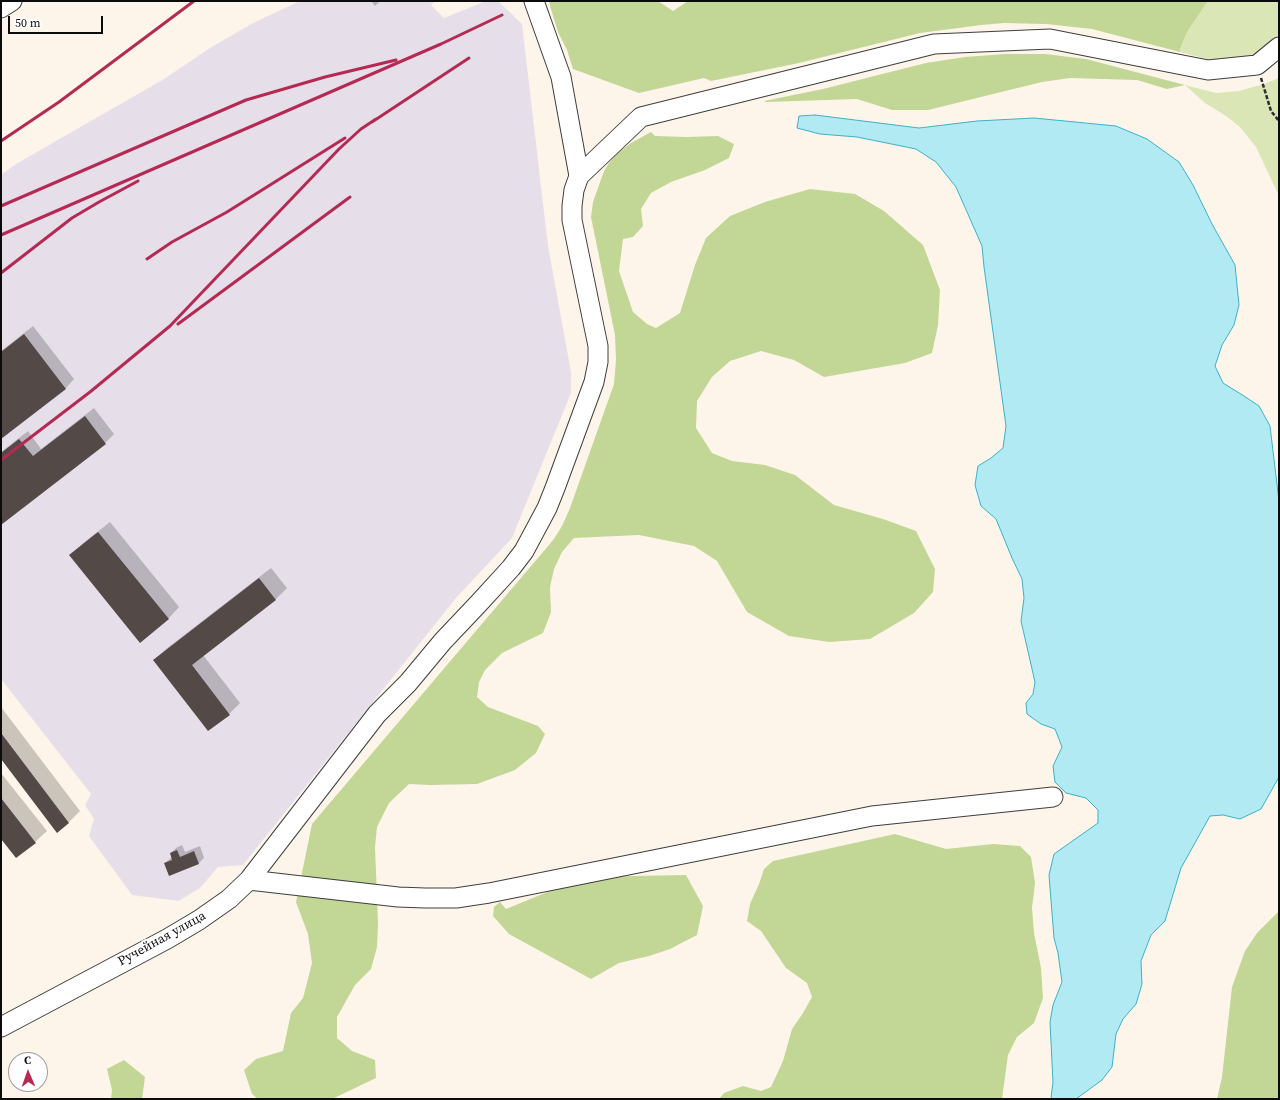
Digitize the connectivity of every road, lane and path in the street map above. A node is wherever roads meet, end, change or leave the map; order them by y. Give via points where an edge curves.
1 (12, 1) edge
2 (533, 1) edge
3 (1, 8) edge
4 (1279, 47) edge
5 (1257, 65) junction
6 (1279, 121) edge
7 (579, 176) junction
8 (1053, 797) dead end
9 (249, 880) junction
10 (1, 1027) edge

1 - 3 street
2 - 7 street via 561,77
4 - 5 street
5 - 6 path via 1271,111
5 - 7 street via 1208,70 1050,39 934,44 641,117
7 - 9 street, Ручейная улица via 574,190 572,220 598,346 598,362 594,382 547,508 524,551 511,568 378,714
8 - 9 street via 872,816 456,898 398,896
9 - 10 street, Ручейная улица via 229,899 167,939

